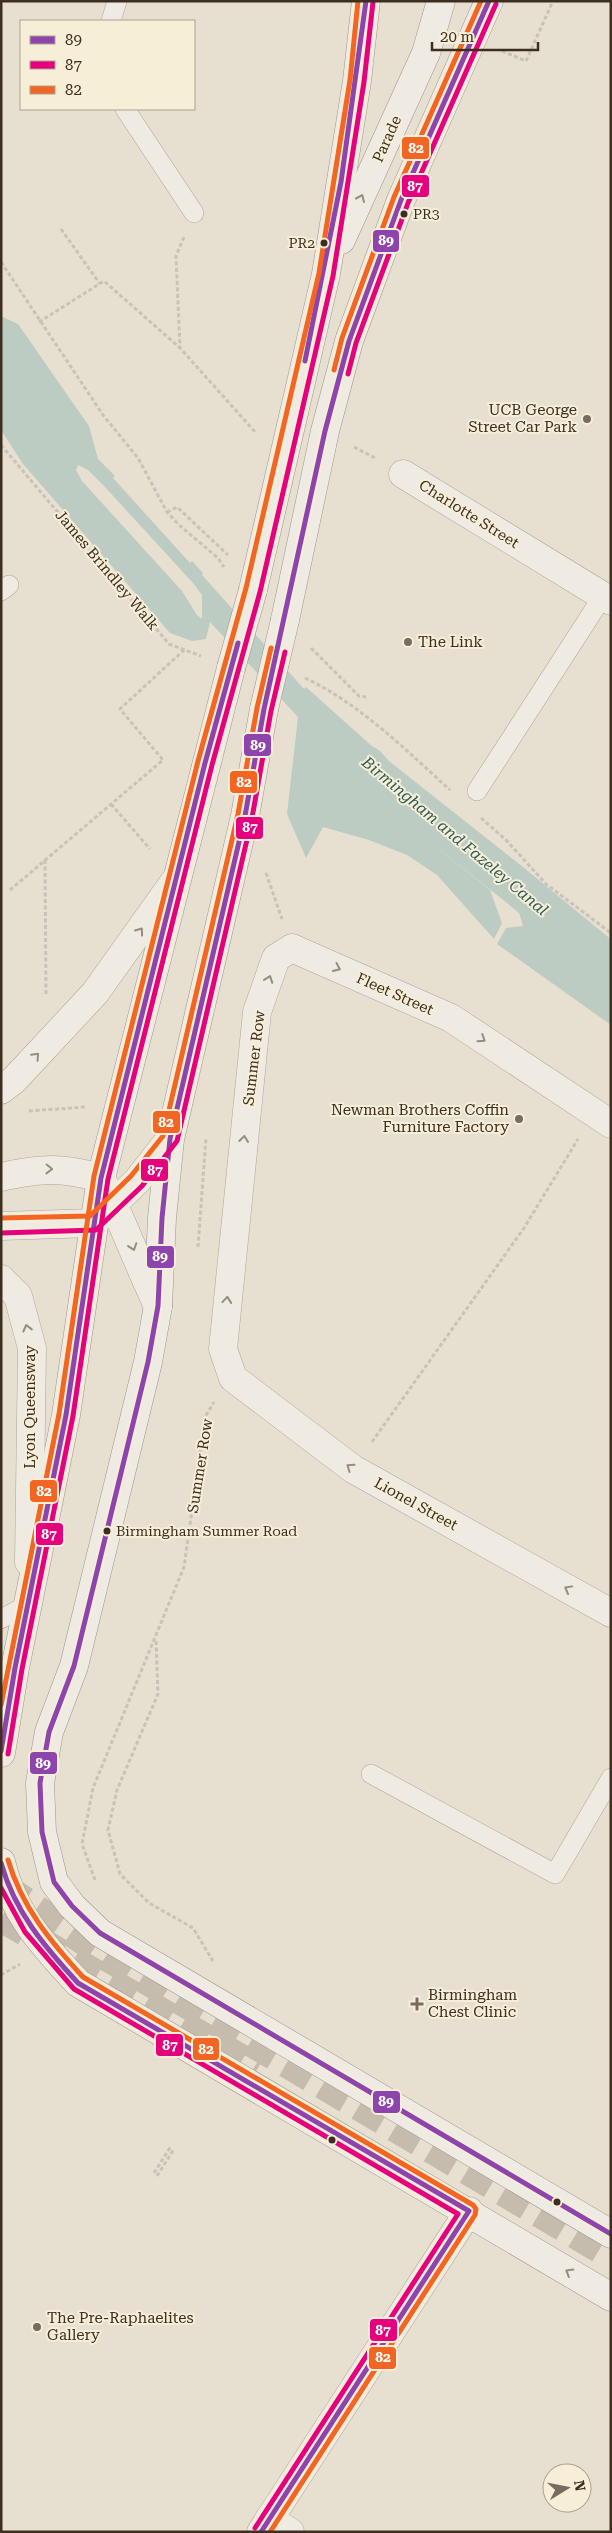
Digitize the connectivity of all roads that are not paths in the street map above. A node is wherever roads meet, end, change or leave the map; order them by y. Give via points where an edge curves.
1 (117, 1) edge
2 (366, 1) edge
3 (440, 1) edge
4 (489, 1) edge
5 (111, 20) edge
6 (126, 110) edge
7 (194, 213) dead end
8 (326, 274) junction
9 (403, 474) road end
10 (607, 599) edge
11 (477, 791) dead end
12 (178, 878) junction
13 (292, 948) joint
14 (1, 1090) edge
15 (611, 1124) edge
16 (170, 1140) junction
17 (1, 1177) edge
18 (101, 1178) junction
19 (113, 1202) junction
20 (93, 1223) junction
21 (1, 1226) edge
22 (1, 1279) edge
23 (158, 1306) junction
24 (233, 1378) joint
25 (29, 1604) junction
26 (611, 1613) edge
27 (1, 1620) edge
28 (1, 1753) edge
29 (370, 1774) dead end
30 (611, 1778) edge
31 (1, 1862) edge
32 (468, 2211) junction
33 (611, 2234) edge
34 (611, 2297) edge
35 (274, 2528) edge

1 - 5 lane
2 - 8 main road, Parade via 357,81
8 -> 3 main road, Parade via 426,53
4 - 16 main road, bridge via 401,200 349,341 325,431 264,710 246,816
6 - 7 lane
8 - 12 main road, Parade, bridge via 253,590
9 - 10 main road, Charlotte Street
10 - 11 lane
14 -> 12 main road via 95,993
12 - 18 main road
13 -> 15 main road, Fleet Street via 450,1018
24 -> 13 main road, Summer Row via 223,1349 257,1012 276,958
16 - 19 main road via 137,1181
16 - 23 main road
17 -> 18 main road via 38,1169 68,1169
18 - 19 main road
18 - 20 main road
19 - 20 main road
19 -> 23 main road
20 - 21 main road
20 - 25 main road via 66,1415
25 -> 22 main road, Lyon Queensway via 32,1348 18,1296
23 - 33 main road via 129,1445 74,1666 49,1732 40,1782 42,1832 54,1882 72,1906 100,1932
26 -> 24 main road, Lionel Street via 353,1469
25 - 27 lane
25 - 28 main road
29 - 30 lane via 555,1874
31 - 32 main road via 17,1908 27,1924 78,1983
34 -> 32 main road
32 - 35 main road

